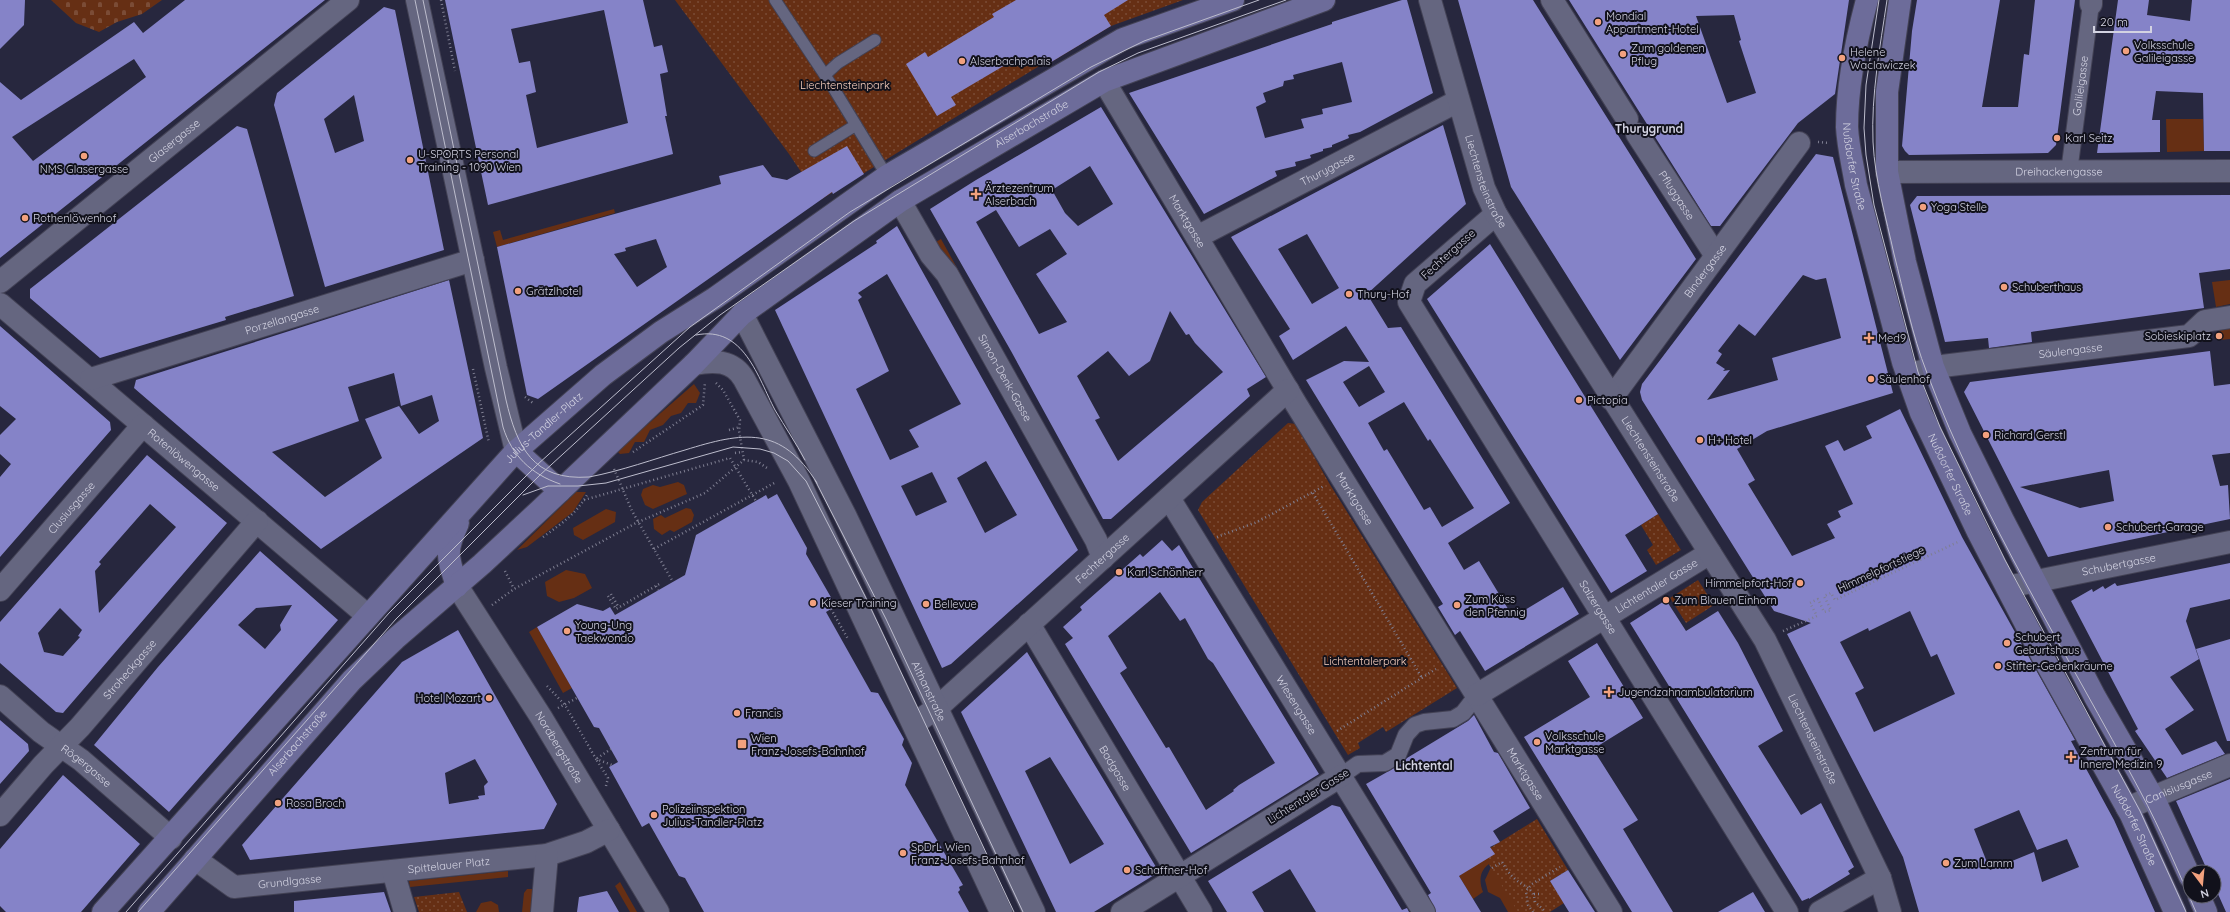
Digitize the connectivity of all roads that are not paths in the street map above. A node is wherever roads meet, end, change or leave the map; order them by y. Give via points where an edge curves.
1 (348, 0) edge
2 (417, 0) edge
3 (776, 0) edge
4 (1233, 0) edge
5 (1324, 0) edge
6 (1430, 0) edge
7 (1552, 0) edge
8 (1867, 0) edge
9 (1900, 0) edge
10 (2091, 2) edge
11 (875, 40) dead end
12 (825, 75) junction
13 (1104, 81) junction
14 (1458, 101) junction
15 (856, 124) junction
16 (1800, 143) dead end
17 (814, 150) dead end
18 (2230, 171) edge
19 (1887, 172) junction
20 (2069, 172) junction
21 (887, 176) junction
22 (900, 201) junction
23 (1496, 214) junction
24 (1197, 237) junction
25 (1716, 256) junction
26 (473, 260) junction
27 (0, 282) edge
28 (715, 298) junction
29 (1409, 302) joint
30 (0, 304) edge
31 (742, 314) junction
32 (2230, 317) edge
33 (1933, 368) junction
34 (700, 369) junction
35 (1907, 376) junction
36 (90, 379) junction
37 (1288, 390) junction
38 (1612, 399) junction
39 (143, 425) junction
40 (516, 451) junction
41 (560, 491) junction
42 (1169, 498) junction
43 (465, 509) junction
44 (257, 522) junction
45 (2230, 542) edge
46 (1710, 553) junction
47 (1103, 558) junction
48 (2035, 582) junction
49 (457, 586) junction
50 (2007, 587) junction
51 (0, 590) edge
52 (368, 616) junction
53 (1605, 618) junction
54 (1029, 624) junction
55 (1476, 695) junction
56 (0, 696) edge
57 (938, 707) junction
58 (914, 724) junction
59 (61, 747) junction
60 (2230, 765) edge
61 (1341, 776) junction
62 (2153, 797) junction
63 (2127, 808) junction
64 (0, 815) edge
65 (609, 830) junction
66 (171, 838) junction
67 (547, 855) junction
68 (195, 859) junction
69 (2184, 864) edge
70 (393, 871) junction
71 (1179, 877) junction
72 (1880, 878) junction
73 (103, 912) edge
74 (149, 912) edge
75 (405, 912) edge
76 (542, 912) edge
77 (658, 912) edge
78 (1001, 912) edge
79 (1034, 912) edge
80 (1122, 912) edge
81 (1201, 912) edge
82 (1424, 912) edge
83 (1611, 912) edge
84 (1787, 912) edge
85 (1820, 912) edge
86 (1890, 912) edge
87 (2175, 912) edge

1 - 27 street, Glasergasse
2 - 26 street
3 - 12 lane
4 - 21 main road via 1123,38
5 - 13 main road, Alserbachstraße
6 - 14 street, Liechtensteinstraße
7 - 25 street, Pfluggasse
8 - 35 main road, Nußdorfer Straße via 1856,43 1849,93 1850,155
9 - 19 main road via 1887,92
10 - 20 street, Galileigasse
11 - 12 lane via 838,63
12 - 15 lane
13 - 22 main road, Alserbachstraße
13 - 24 street, Marktgasse
14 - 23 street, Liechtensteinstraße via 1484,188
14 - 24 street, Thurygasse
15 - 17 lane
15 - 21 lane
16 - 25 street, Bindergasse
18 - 20 street, Dreihackengasse
19 - 20 street, Dreihackengasse
19 - 33 main road via 1905,262
21 - 28 main road, Julius-Tandler-Platz
22 - 31 main road, Alserbachstraße
22 - 47 street, Simon-Denk-Gasse via 931,255 951,281 1096,540
23 - 29 street, Fechtergasse via 1415,284
23 - 38 street, Liechtensteinstraße
24 - 37 street, Marktgasse
25 - 38 street, Bindergasse
26 - 36 street, Porzellangasse
26 - 40 street
28 - 31 main road via 728,298
28 - 40 main road, Julius-Tandler-Platz via 662,332 603,375
29 - 53 street, Salzergasse
30 - 36 street, Rotenlöwengasse
31 - 34 main road
31 - 57 street, Althanstraße
32 - 33 street, Säulengasse via 2205,321 2189,336 2011,352
33 - 35 street, Säulengasse
33 - 48 main road via 1960,433
34 - 41 main road
34 - 58 street via 715,361 738,370 799,481 887,672
35 - 50 main road, Nußdorfer Straße via 1978,532
36 - 39 street, Rotenlöwengasse
37 - 42 street, Fechtergasse
37 - 55 street, Marktgasse
38 - 46 street, Liechtensteinstraße
39 - 44 street, Rotenlöwengasse
39 - 51 street, Clusiusgasse
40 - 41 main road
40 - 43 main road, Julius-Tandler-Platz
41 - 49 main road
42 - 47 street, Fechtergasse
42 - 61 street, Wiesengasse
43 - 49 main road via 448,544 450,565
43 - 52 main road, Julius-Tandler-Platz
44 - 52 street, Rotenlöwengasse
44 - 59 street, Stroheckgasse
45 - 48 street, Schubertgasse
46 - 53 street, Lichtentaler Gasse
46 - 72 street, Liechtensteinstraße via 1765,640
47 - 54 street, Fechtergasse
48 - 50 street, Schubertgasse
48 - 62 main road via 2095,697
49 - 65 street, Nordbergstraße via 541,717
49 - 68 main road, Alserbachstraße via 352,680
50 - 63 main road, Nußdorfer Straße via 2068,704
52 - 66 main road
53 - 55 street, Lichtentaler Gasse
53 - 84 street, Salzergasse
54 - 57 street, Fechtergasse
54 - 71 street, Badgasse
55 - 61 street, Lichtentaler Gasse via 1463,713 1453,719 1415,725 1406,735 1398,756 1385,763 1358,764
55 - 83 street, Marktgasse
56 - 59 street, Rögergasse
57 - 58 street, Fechtergasse
57 - 79 street, Althanstraße
58 - 78 street
59 - 64 street, Stroheckgasse
59 - 66 street, Rögergasse via 82,760
60 - 62 street, Canisiusgasse
61 - 71 street, Lichtentaler Gasse
61 - 82 street, Wiesengasse
62 - 63 street, Canisiusgasse
62 - 69 main road
63 - 87 main road, Nußdorfer Straße
65 - 67 street, Spittelauer Platz via 586,842
65 - 77 street, Nordbergstraße
66 - 73 main road
67 - 70 street, Spittelauer Platz
67 - 76 street
68 - 70 street, Grundlgasse via 234,887
68 - 74 main road, Alserbachstraße
70 - 75 street, Spittelauer Platz
71 - 80 street, Lichtentaler Gasse
71 - 81 street, Badgasse
72 - 85 street
72 - 86 street, Liechtensteinstraße

